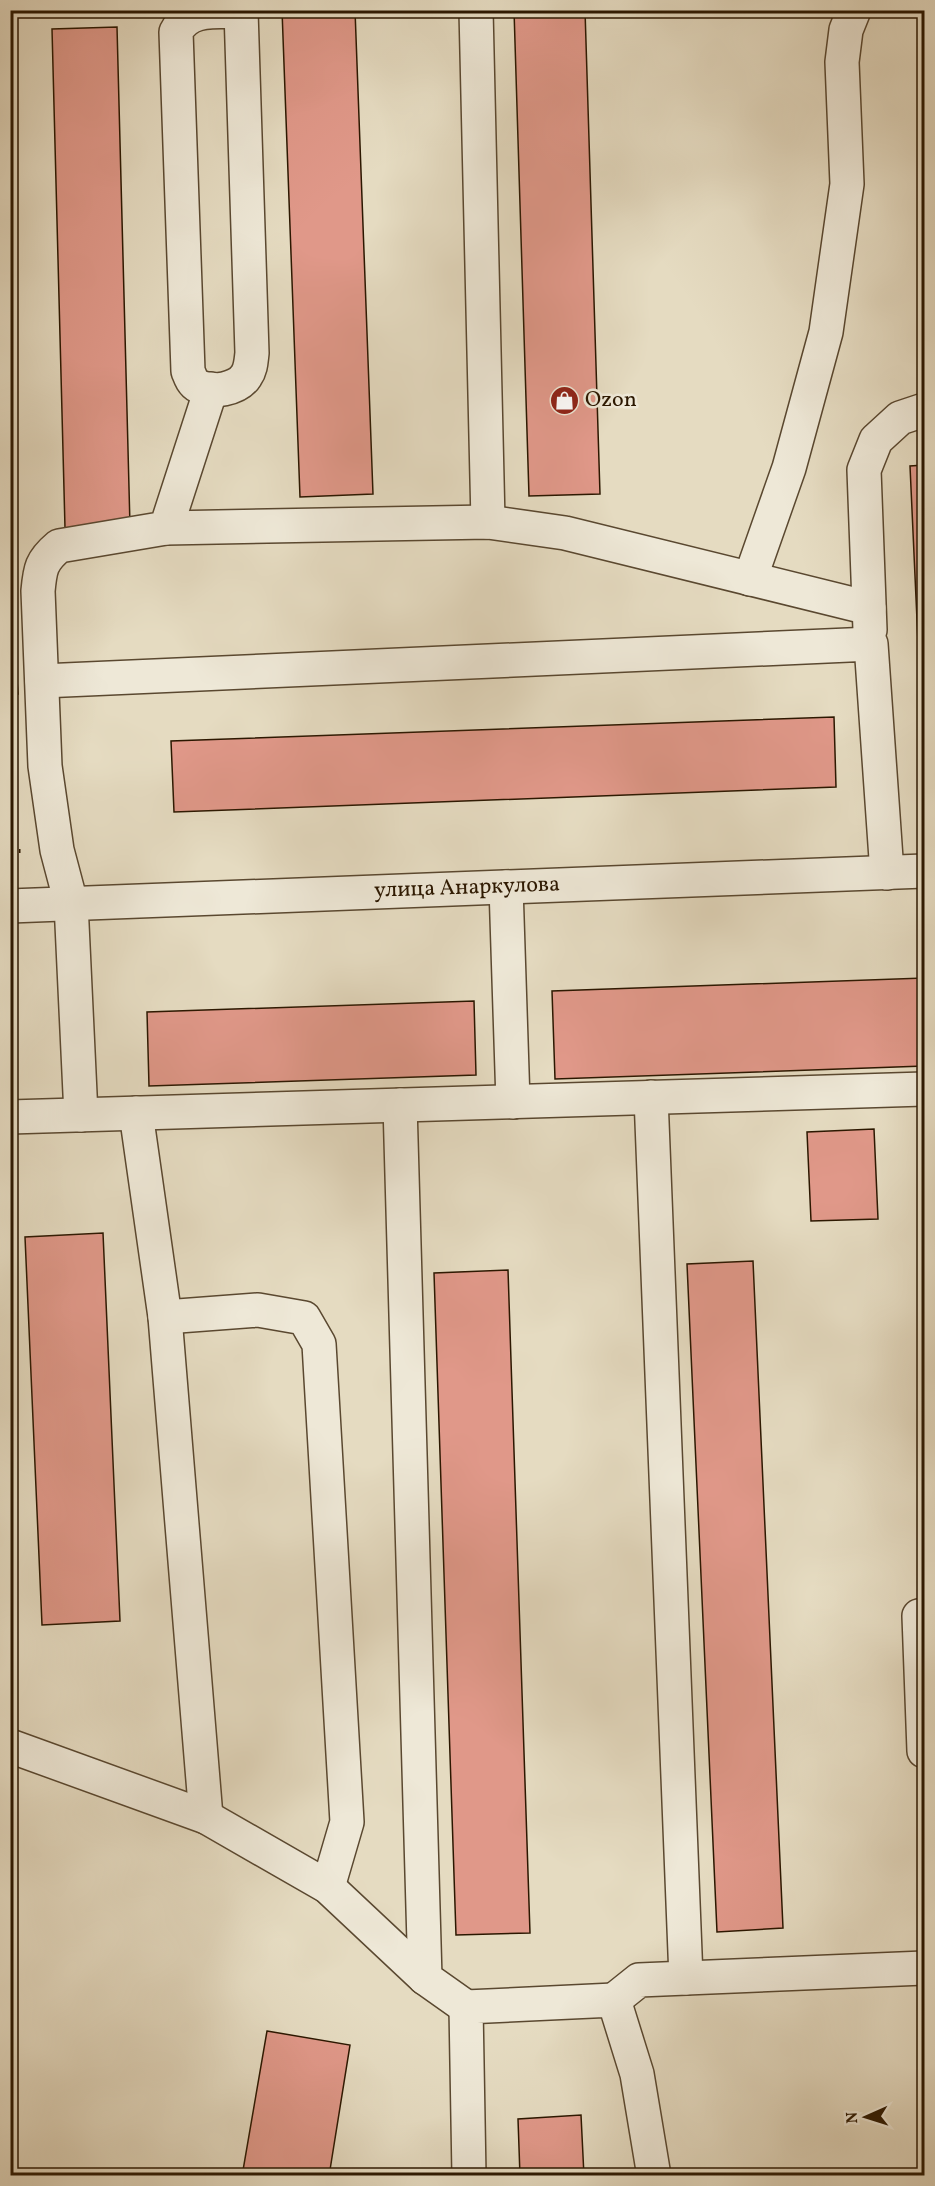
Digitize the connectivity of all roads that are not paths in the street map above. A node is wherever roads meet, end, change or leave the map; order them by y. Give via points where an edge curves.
1 (476, 10) edge
2 (854, 10) edge
3 (241, 11) edge
4 (211, 389) junction
5 (924, 410) edge
6 (489, 522) junction
7 (166, 528) junction
8 (750, 579) junction
9 (869, 608) junction
10 (871, 644) junction
11 (42, 681) junction
12 (924, 871) edge
13 (886, 873) junction
14 (506, 887) junction
15 (71, 903) junction
16 (10, 906) edge
17 (924, 1089) edge
18 (651, 1097) junction
19 (513, 1102) junction
20 (400, 1105) junction
21 (136, 1113) junction
22 (81, 1115) junction
23 (10, 1117) edge
24 (165, 1317) junction
25 (924, 1615) edge
26 (10, 1746) edge
27 (924, 1751) edge
28 (206, 1817) junction
29 (328, 1887) junction
30 (924, 1968) edge
31 (425, 1978) junction
32 (686, 1978) junction
33 (614, 2000) junction
34 (466, 2007) junction
35 (469, 2175) edge
36 (654, 2175) edge

1 - 6 street
2 - 8 street via 846,30 842,62 847,184 826,333 789,468
3 - 4 street via 251,364 240,384
3 - 4 street via 196,13 180,23 176,32 188,370 192,381
4 - 7 street
5 - 9 street via 900,418 876,440 864,470
6 - 7 street
6 - 8 street via 565,533
7 - 11 street via 59,546 47,556 38,591
8 - 9 street
9 - 10 street
10 - 11 street
10 - 13 street
11 - 15 street via 47,777 57,850
12 - 13 street, улица Анаркулова
13 - 14 street, улица Анаркулова
14 - 15 street, улица Анаркулова
14 - 19 street
15 - 16 street, улица Анаркулова
15 - 22 street
17 - 18 street
18 - 19 street
18 - 32 street
19 - 20 street
20 - 21 street
20 - 31 street
21 - 22 street
21 - 24 street
22 - 23 street
24 - 28 street
24 - 29 street via 258,1310 304,1318 319,1344 346,1822
25 - 27 street via 919,1616
26 - 28 street
28 - 29 street
29 - 31 street
30 - 32 street
31 - 34 street
32 - 33 street via 639,1980
33 - 34 street
33 - 36 street via 637,2074
34 - 35 street

